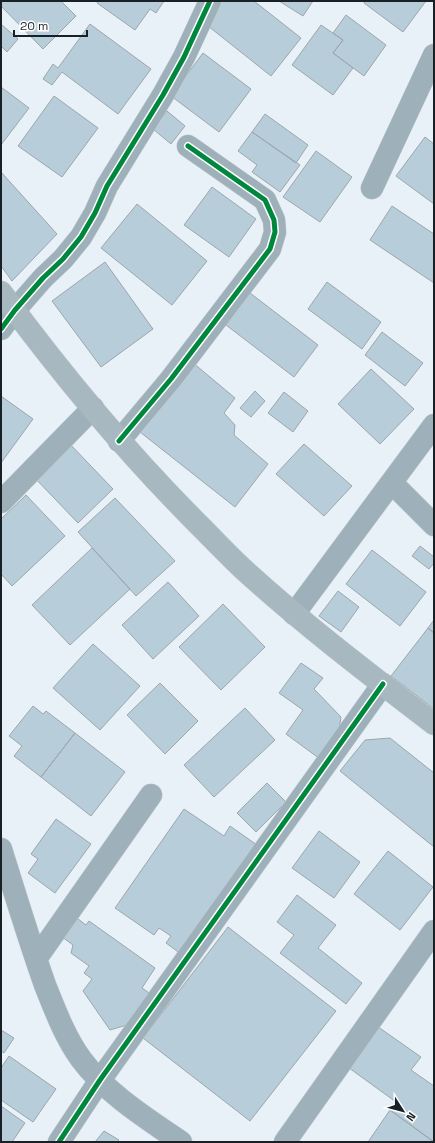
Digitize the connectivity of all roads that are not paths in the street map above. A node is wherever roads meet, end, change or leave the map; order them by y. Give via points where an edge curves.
1 (210, 1) edge
2 (434, 55) edge
3 (428, 84) edge
4 (188, 146) dead end
5 (372, 188) dead end
6 (1, 292) edge
7 (15, 310) junction
8 (1, 329) edge
9 (93, 408) junction
10 (434, 426) edge
11 (119, 441) junction
12 (392, 483) junction
13 (1, 502) edge
14 (434, 525) edge
15 (294, 614) junction
16 (383, 684) junction
17 (434, 724) edge
18 (151, 795) dead end
19 (1, 848) edge
20 (434, 930) edge
21 (36, 959) junction
22 (100, 1080) junction
23 (59, 1142) edge
24 (181, 1142) edge
25 (285, 1142) edge

1 - 7 street via 184,57 107,186 81,237
2 - 3 street
3 - 5 street
4 - 11 street via 265,200 274,220 275,232 270,249 171,379
6 - 7 main road
7 - 8 street
7 - 9 main road
9 - 11 main road
9 - 13 street
10 - 12 street
11 - 15 main road via 241,568
12 - 14 street
12 - 15 street
15 - 16 main road
16 - 17 main road
16 - 22 street
18 - 21 street
19 - 21 street
20 - 25 street
21 - 22 street via 63,1028 81,1058
22 - 23 street
22 - 24 street via 136,1112

